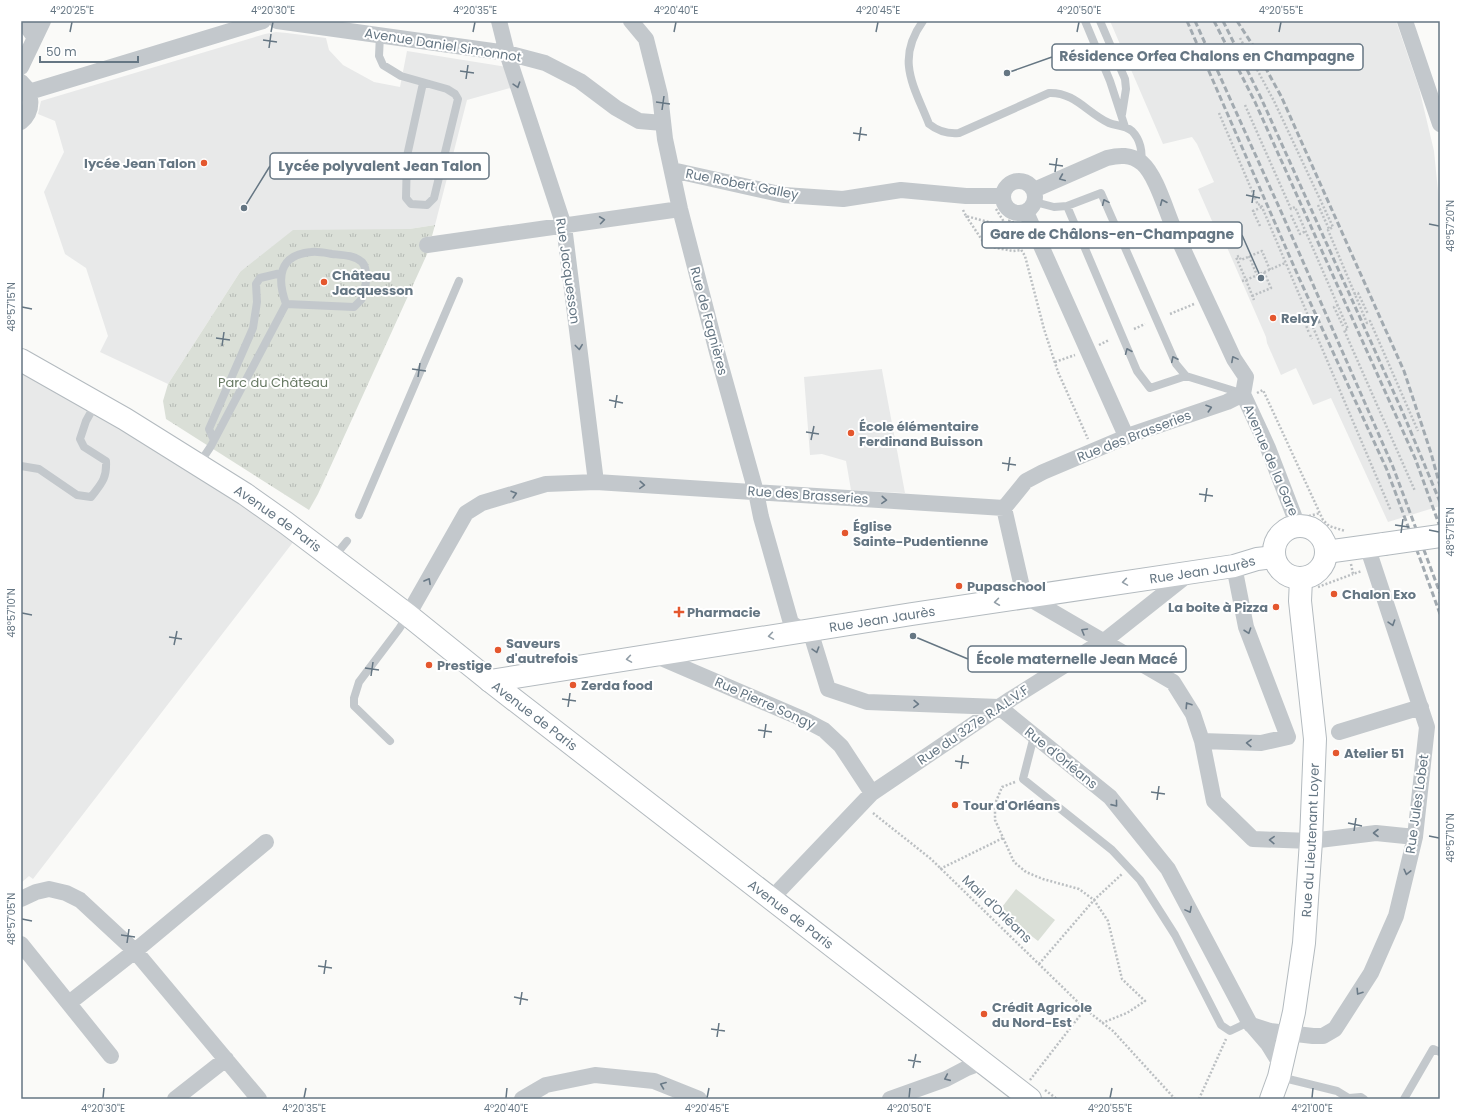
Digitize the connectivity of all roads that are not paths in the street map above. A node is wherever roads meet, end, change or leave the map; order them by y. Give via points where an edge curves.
1 (23, 21) edge
2 (43, 21) edge
3 (263, 21) edge
4 (278, 21) edge
5 (499, 21) edge
6 (631, 21) edge
7 (923, 21) edge
8 (1085, 21) edge
9 (1100, 21) edge
10 (1405, 21) edge
11 (336, 25) edge
12 (380, 36) junction
13 (35, 38) junction
14 (507, 53) junction
15 (21, 67) edge
16 (423, 83) junction
17 (25, 87) edge
18 (1122, 115) junction
19 (21, 122) edge
20 (663, 124) junction
21 (1440, 124) edge
22 (1125, 127) junction
23 (1141, 162) junction
24 (672, 170) junction
25 (1031, 201) junction
26 (999, 202) junction
27 (1067, 206) junction
28 (680, 209) junction
29 (564, 226) junction
30 (427, 245) dead end
31 (281, 273) junction
32 (459, 281) dead end
33 (286, 304) junction
34 (21, 360) edge
35 (1186, 376) junction
36 (1244, 396) junction
37 (97, 402) junction
38 (1126, 436) junction
39 (214, 440) junction
40 (198, 464) junction
41 (21, 466) edge
42 (596, 482) junction
43 (756, 492) junction
44 (1004, 508) junction
45 (359, 514) dead end
46 (1298, 526) junction
47 (1440, 536) edge
48 (346, 540) dead end
49 (1376, 545) junction
50 (1326, 552) junction
51 (1274, 556) junction
52 (333, 558) junction
53 (1234, 566) junction
54 (1192, 572) junction
55 (1300, 588) junction
56 (1027, 597) junction
57 (408, 615) junction
58 (797, 627) junction
59 (1102, 641) junction
60 (654, 655) junction
61 (490, 681) junction
62 (1421, 707) junction
63 (999, 708) junction
64 (1433, 730) edge
65 (1339, 732) dead end
66 (1034, 736) junction
67 (390, 741) dead end
68 (1202, 741) junction
69 (867, 799) junction
70 (1415, 837) junction
71 (1310, 841) junction
72 (266, 842) dead end
73 (21, 899) edge
74 (771, 899) junction
75 (21, 944) edge
76 (136, 951) junction
77 (69, 1004) junction
78 (1250, 1024) junction
79 (1289, 1033) junction
80 (1440, 1052) edge
81 (111, 1056) dead end
82 (226, 1059) junction
83 (983, 1062) junction
84 (1280, 1071) junction
85 (1025, 1095) edge
86 (176, 1099) edge
87 (259, 1099) edge
88 (522, 1099) edge
89 (699, 1099) edge
90 (890, 1099) edge
91 (1271, 1099) edge
92 (1350, 1099) edge
93 (1364, 1099) edge
94 (1404, 1099) edge

1 - 13 street
2 - 13 street
3 - 17 street
4 - 11 street, Avenue Daniel Simonnot
5 - 14 street, Rue Jacquesson
6 - 20 street, Rue de Fagnières via 646,39 660,95
7 - 22 lane via 915,32 908,64 911,79 927,118 935,129 950,134 959,133 1049,93 1071,98 1109,123
8 - 18 lane
9 - 18 lane via 1125,79
10 - 21 street
11 - 12 street, Avenue Daniel Simonnot
12 - 14 street, Avenue Daniel Simonnot
12 - 16 lane via 379,56 383,65 401,76
13 - 15 street
14 - 20 street, Avenue Daniel Simonnot via 545,63 580,81 616,108 639,121
14 -> 29 street, Rue Jacquesson
16 - 16 lane via 448,89 458,99 434,198 427,205 411,204 406,198 408,156
17 - 19 street via 31,100 28,114
18 - 22 lane
20 - 24 street, Rue de Fagnières
22 - 23 lane via 1132,132 1142,149
23 -> 25 street via 1125,156 1107,158
36 -> 23 street via 1246,377 1234,359 1154,182
24 - 26 street, Rue Robert Galley via 784,195 843,199 901,190
24 - 28 street, Rue de Fagnières
25 - 26 street via 1018,213
25 - 26 street via 1029,184 1016,182 1009,184
25 - 27 lane via 1054,207
25 - 38 street
35 -> 27 lane via 1150,388 1137,371
35 -> 27 lane via 1176,364 1101,193
29 -> 28 street
28 - 43 street, Rue de Fagnières via 716,352
29 - 30 street
29 -> 42 street, Rue Jacquesson
31 - 33 lane via 281,292
31 - 33 lane via 288,262 297,255 312,252 350,256 361,261 366,268 366,280 360,300 354,307
31 - 39 lane via 260,278 256,284 257,302 253,328 209,429
32 - 45 lane
33 - 39 lane
34 - 37 main road, Avenue de Paris
35 - 36 lane
38 -> 36 street, Rue des Brasseries
36 - 46 street, Avenue de la Gare via 1268,448
37 - 40 main road, Avenue de Paris
37 - 41 lane via 86,421 80,439 84,446 106,462 107,472 101,485 90,497 77,495 39,469
38 - 44 street, Rue des Brasseries via 1026,481
39 - 40 lane
40 - 52 main road, Avenue de Paris via 246,494
42 -> 43 street, Rue des Brasseries
57 -> 42 street, Rue des Brasseries via 466,513 482,503 546,484
43 -> 44 street, Rue des Brasseries
43 - 58 street, Rue de Fagnières via 761,517
44 - 56 street via 1022,587
46 - 50 main road via 1314,530 1320,535
46 - 51 main road via 1290,528 1277,539
47 - 49 main road, bridge
48 - 52 lane
49 - 50 main road
49 -> 62 street, Rue Jules Lobet via 1396,636
50 - 55 main road via 1323,566
51 - 53 main road, Rue Jean Jaurès
51 - 55 main road via 1280,570 1293,578
52 - 57 main road, Avenue de Paris
53 - 54 main road, Rue Jean Jaurès
53 -> 68 street via 1246,627 1288,737 1262,743
54 -> 56 main road, Rue Jean Jaurès
54 - 59 street, Rue du 327e R.A.L.V.F
55 - 71 main road, Rue du Lieutenant Loyer via 1315,739
56 -> 58 main road, Rue Jean Jaurès
59 -> 56 street
57 - 61 main road, Avenue de Paris
57 - 67 lane via 359,682 354,698 354,706
58 -> 60 main road, Rue Jean Jaurès
58 -> 63 street via 812,637 828,689 867,702
59 - 63 street, Rue du 327e R.A.L.V.F
68 -> 59 street via 1193,714 1173,682
60 -> 61 main road, Rue Jean Jaurès
60 - 69 street, Rue Pierre Songy via 803,718 824,730 842,746
61 - 74 main road, Avenue de Paris
62 - 64 street, Rue Jules Lobet
62 - 65 street
63 - 66 street, Rue d'Orléans
63 - 69 street, Rue du 327e R.A.L.V.F
64 - 70 street, Rue Jules Lobet
66 -> 78 street, Rue d'Orléans via 1110,797 1168,869
66 - 78 lane via 1023,779 1112,850 1140,880 1175,935 1221,1025 1230,1031
71 -> 68 street via 1253,839 1214,801
69 - 74 street, Rue du 327e R.A.L.V.F
70 -> 71 street via 1376,833
70 -> 79 street, Rue Jules Lobet via 1396,916 1371,973 1335,1029 1323,1036
71 - 79 main road, Rue du Lieutenant Loyer via 1304,943
72 - 76 street
73 - 76 street via 50,889 66,893 80,900
74 - 83 main road, Avenue de Paris
75 - 77 street
76 - 77 street
76 - 82 street
77 - 81 street
78 - 79 street via 1270,1031
78 - 84 street, Rue d'Orléans via 1268,1044
79 - 84 main road, Rue du Lieutenant Loyer
80 - 94 lane via 1433,1049
82 - 86 street
82 - 87 street
83 - 85 main road, Avenue de Paris
83 -> 90 street via 946,1079
84 - 91 main road, Rue du Lieutenant Loyer
84 - 92 lane via 1336,1091
89 -> 88 street via 654,1081 595,1075 546,1085
92 - 93 lane

